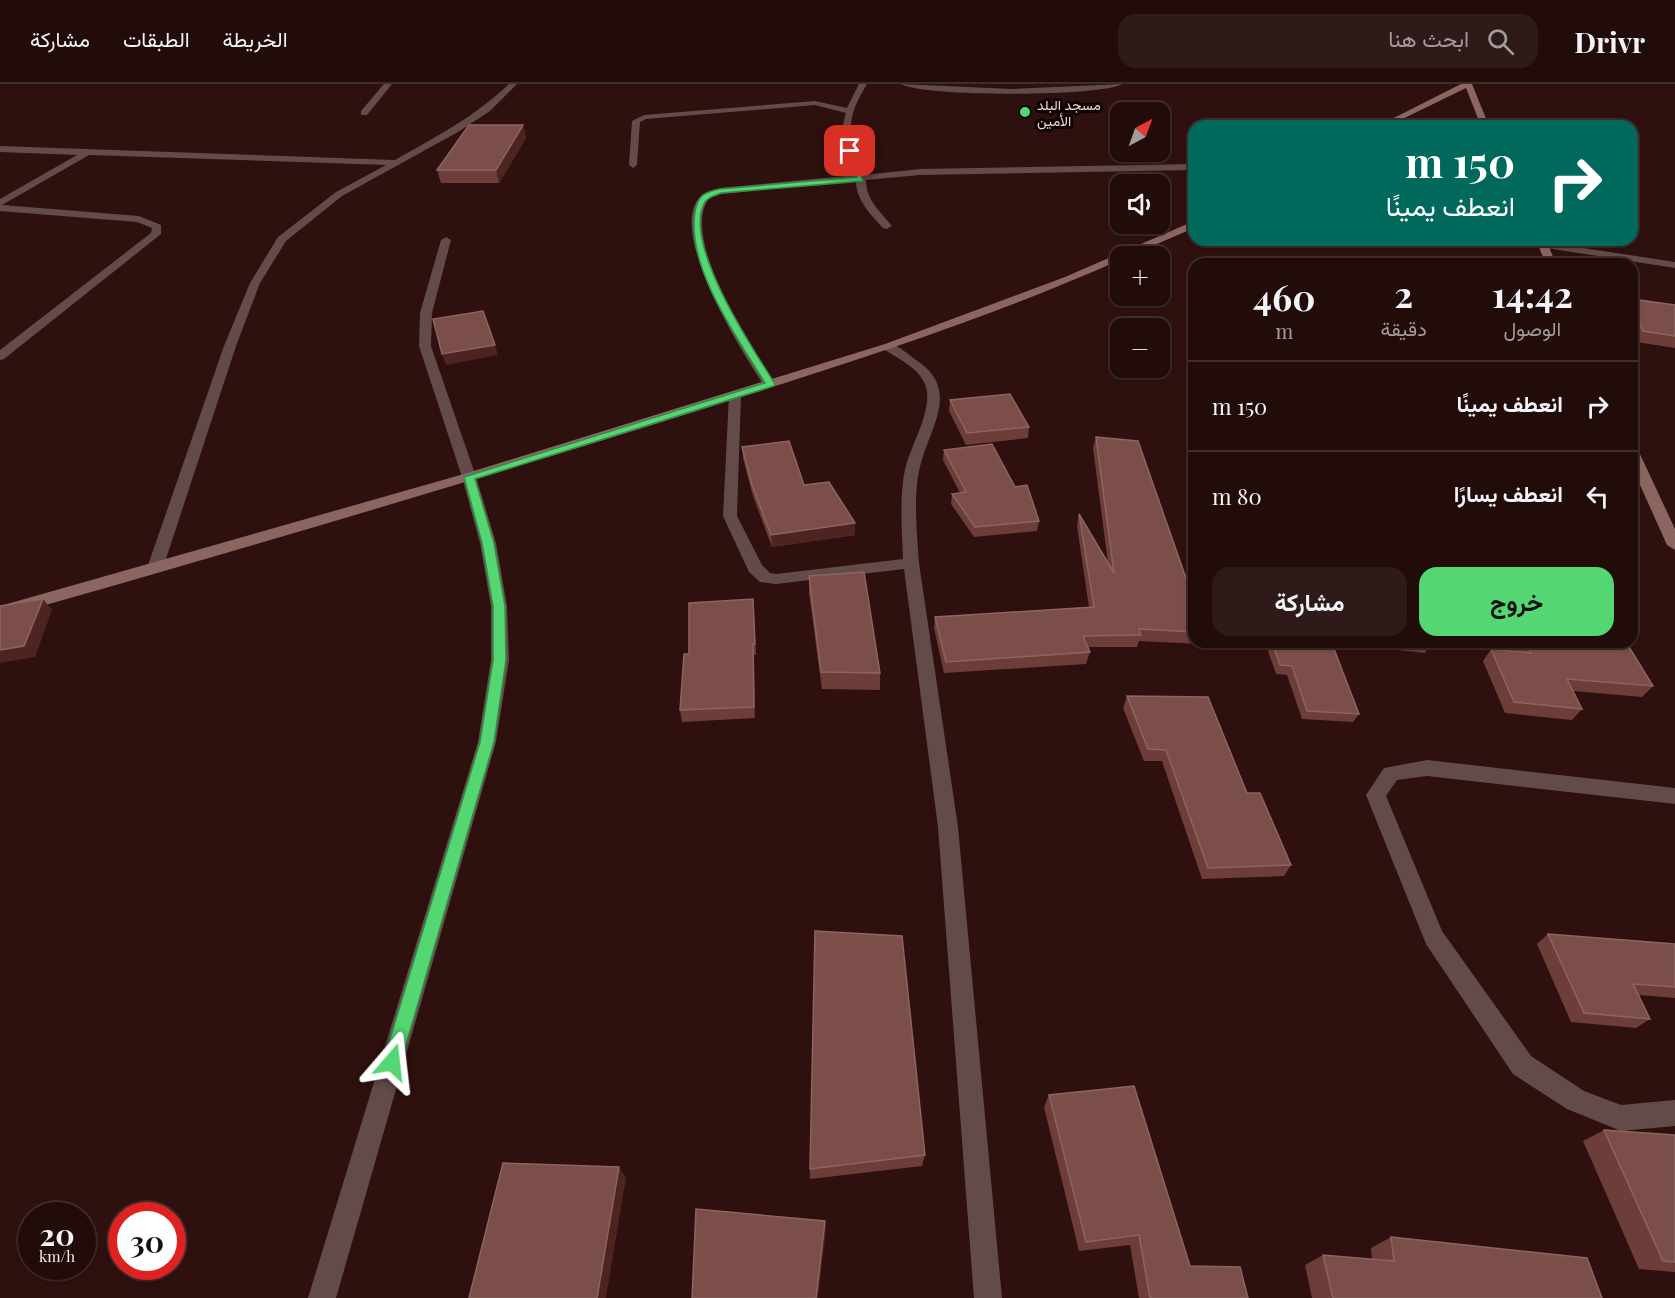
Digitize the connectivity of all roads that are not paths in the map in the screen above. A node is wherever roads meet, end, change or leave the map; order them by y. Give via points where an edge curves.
1 (388, 84) edge
2 (513, 84) edge
3 (863, 84) edge
4 (905, 84) edge
5 (1118, 84) edge
6 (1467, 84) edge
7 (849, 111) junction
8 (364, 113) dead end
9 (1394, 120) edge
10 (1482, 120) edge
11 (0, 149) edge
12 (88, 152) junction
13 (393, 162) junction
14 (633, 165) dead end
15 (1188, 167) edge
16 (861, 179) junction
17 (0, 203) edge
18 (0, 208) edge
19 (887, 226) dead end
20 (1188, 227) edge
21 (446, 240) dead end
22 (1561, 246) edge
23 (1633, 258) edge
24 (1638, 259) edge
25 (1675, 265) edge
26 (889, 347) junction
27 (0, 356) edge
28 (770, 384) junction
29 (735, 395) junction
30 (1638, 465) edge
31 (469, 477) junction
32 (1675, 544) edge
33 (911, 563) junction
34 (155, 568) junction
35 (0, 612) edge
36 (1675, 796) edge
37 (1675, 1113) edge
38 (322, 1298) edge
39 (988, 1298) edge

1 - 8 street
2 - 13 street via 487,109 455,130
3 - 7 street
4 - 5 street via 999,92
6 - 9 street
6 - 10 street
7 - 14 street via 815,103 644,117 636,121
7 - 16 street via 845,128
11 - 12 street
12 - 13 street
12 - 17 street
13 - 34 street via 339,194 282,239 261,273 230,346
15 - 16 street via 920,172
16 - 19 street via 870,208
16 - 28 street via 720,191 705,197 700,204 697,226 704,264 732,323
18 - 27 street via 139,219 157,227 156,234
20 - 26 street via 1069,279
21 - 31 street via 426,313 425,346
22 - 23 street
24 - 25 street
26 - 28 street
26 - 33 street via 931,381 934,403 912,468
28 - 29 street
29 - 31 street
29 - 33 street via 730,516 755,568 766,578 776,579
30 - 32 street
31 - 34 street
31 - 38 street via 488,543 499,606 500,660 487,742
33 - 39 street via 948,827
34 - 35 street
36 - 37 street via 1427,768 1391,773 1376,795 1434,937 1522,1065 1576,1100 1621,1118

